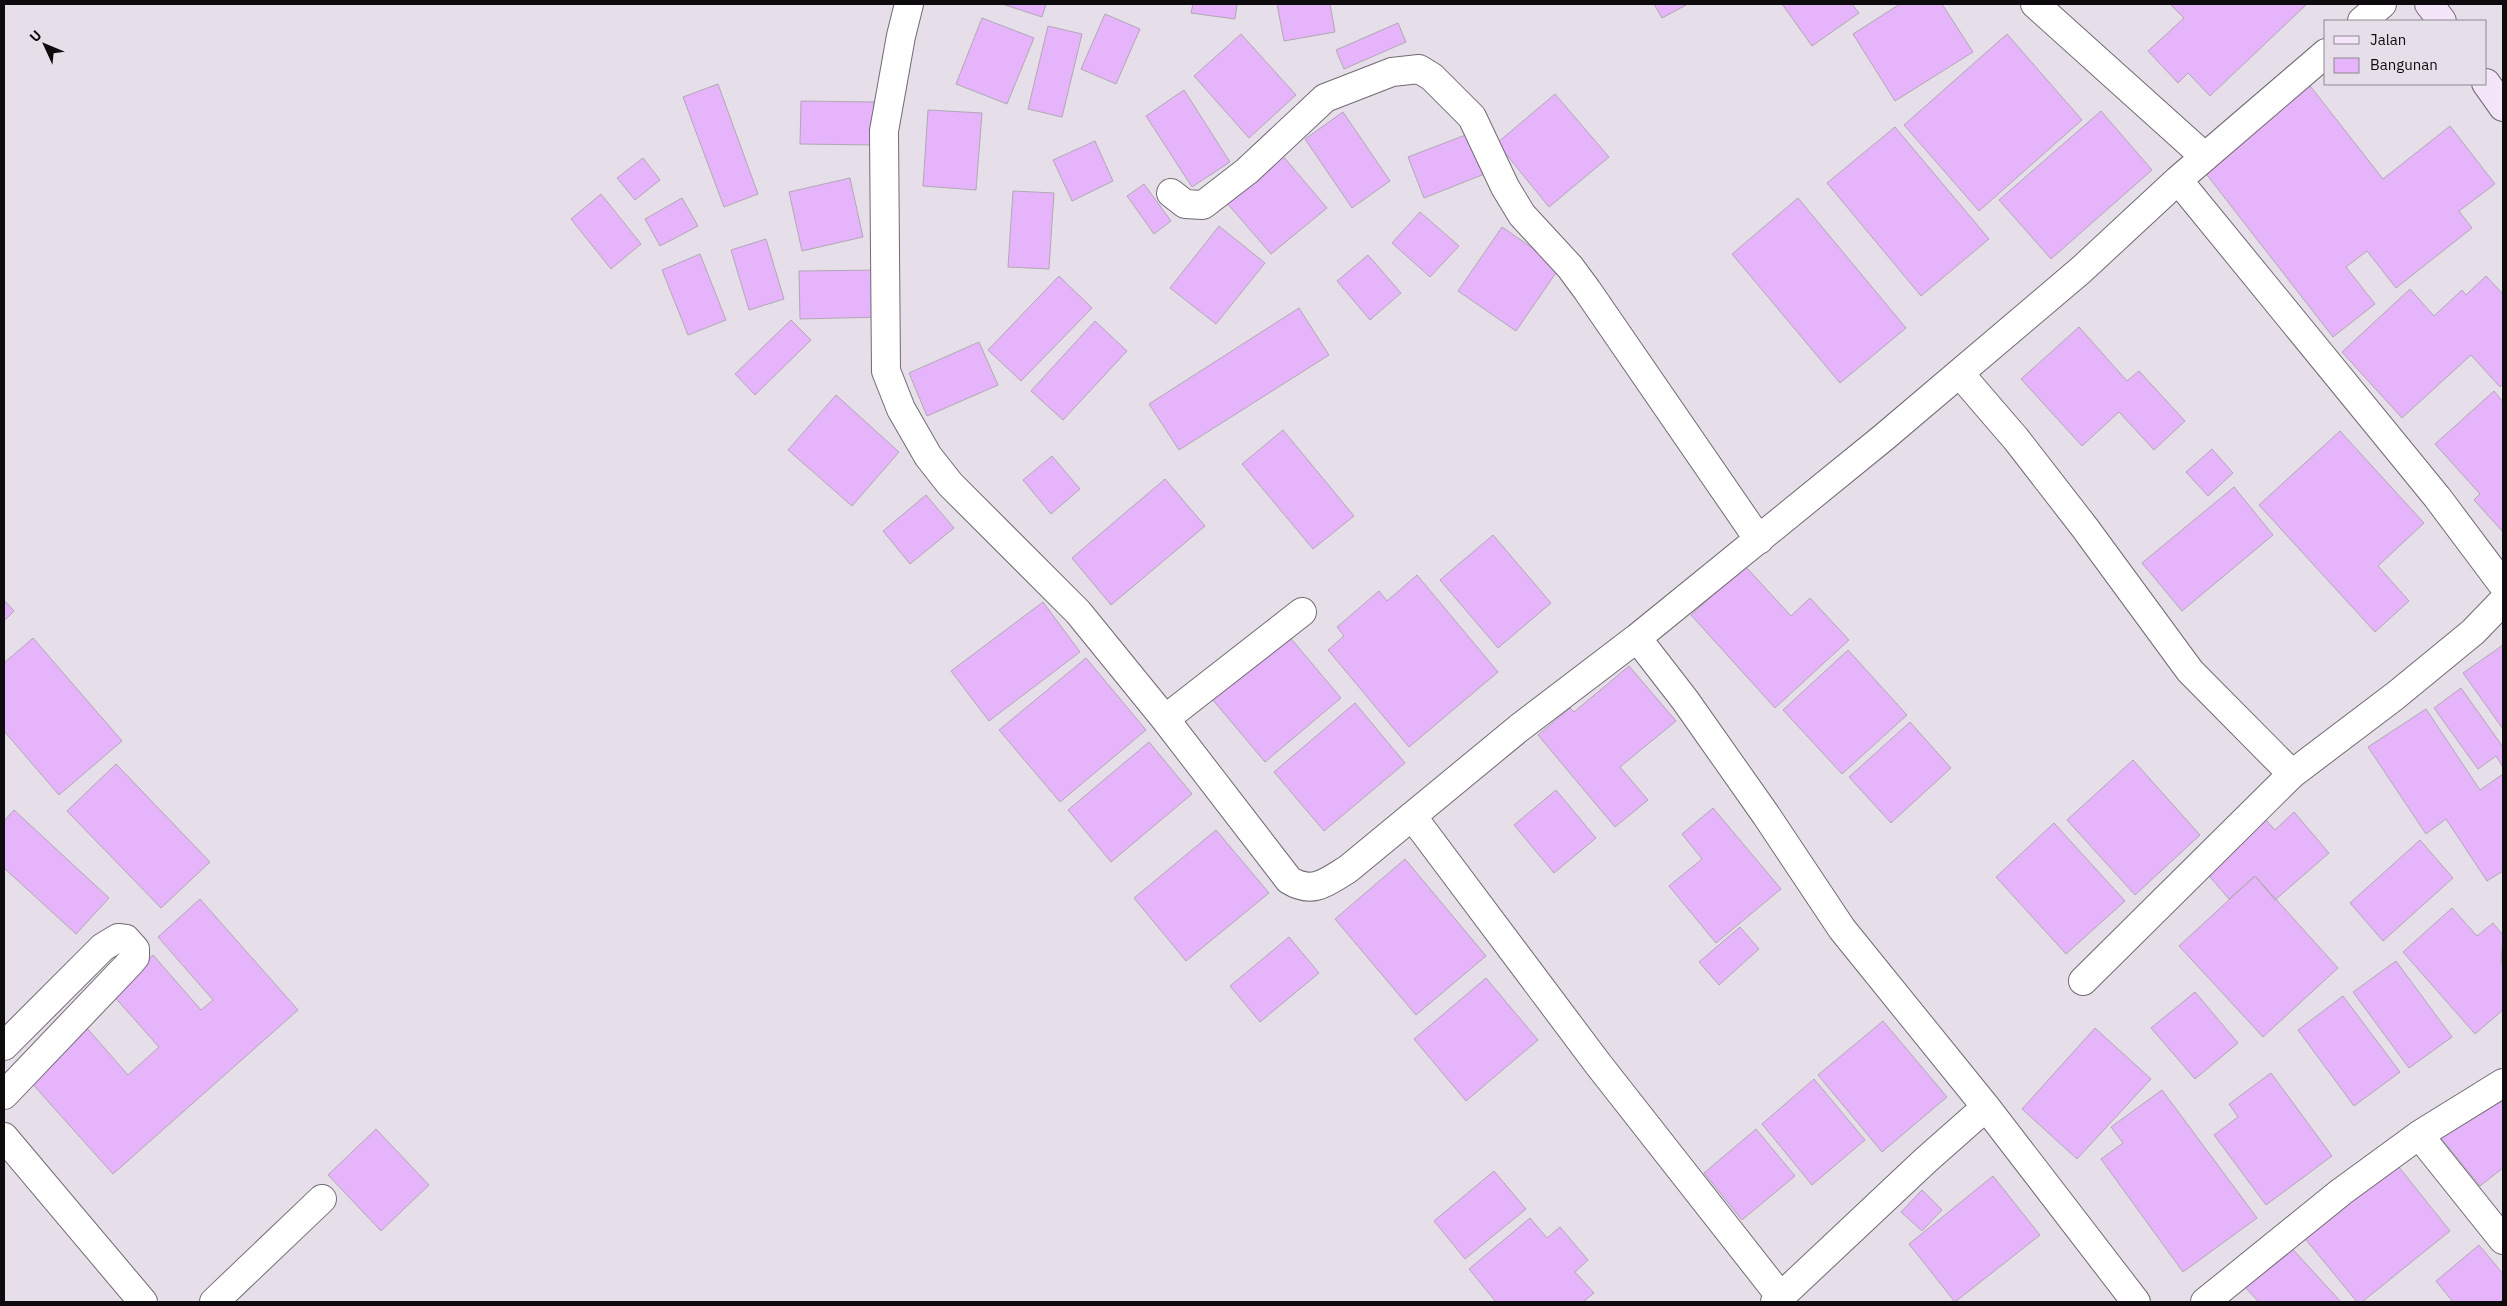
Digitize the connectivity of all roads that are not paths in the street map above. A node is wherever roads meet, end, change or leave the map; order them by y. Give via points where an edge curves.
1 (910, 4) edge
2 (2035, 4) edge
3 (2382, 4) edge
4 (2429, 4) edge
5 (2363, 20) edge
6 (2441, 20) edge
7 (2324, 55) edge
8 (2487, 84) edge
9 (2503, 108) edge
10 (2205, 157) junction
11 (2178, 180) junction
12 (1171, 193) dead end
13 (1960, 374) junction
14 (1759, 540) junction
15 (2503, 585) edge
16 (2503, 601) edge
17 (1302, 612) dead end
18 (1636, 638) junction
19 (1165, 719) junction
20 (2292, 774) junction
21 (1412, 816) junction
22 (2083, 981) dead end
23 (4, 1046) edge
24 (2503, 1083) edge
25 (4, 1095) edge
26 (1986, 1107) junction
27 (2419, 1135) junction
28 (4, 1138) edge
29 (322, 1199) dead end
30 (2503, 1240) edge
31 (1778, 1300) edge
32 (144, 1302) edge
33 (214, 1302) edge
34 (2136, 1302) edge
35 (2205, 1302) edge

1 - 19 street via 884,131 886,371 901,410 928,456 950,484 1078,612
2 - 10 street
3 - 5 street
4 - 6 street
7 - 10 street
8 - 9 street
10 - 11 street
11 - 13 street via 2088,264
11 - 15 street via 2437,497
12 - 14 street via 1185,204 1203,205 1247,171 1324,98 1392,72 1418,69 1426,73 1472,117 1522,215 1588,290
13 - 14 street
13 - 20 street via 2079,520 2190,671
14 - 18 street
16 - 20 street via 2473,632 2395,696
17 - 19 street
18 - 21 street
18 - 26 street via 1685,700 1842,930
19 - 21 street via 1289,880 1301,888 1322,885 1348,869
20 - 22 street
21 - 31 street
23 - 25 street via 103,947 118,938 126,939 135,949 135,957 130,963
24 - 27 street
26 - 31 street
26 - 34 street
27 - 30 street
27 - 35 street via 2341,1192
28 - 32 street
29 - 33 street

